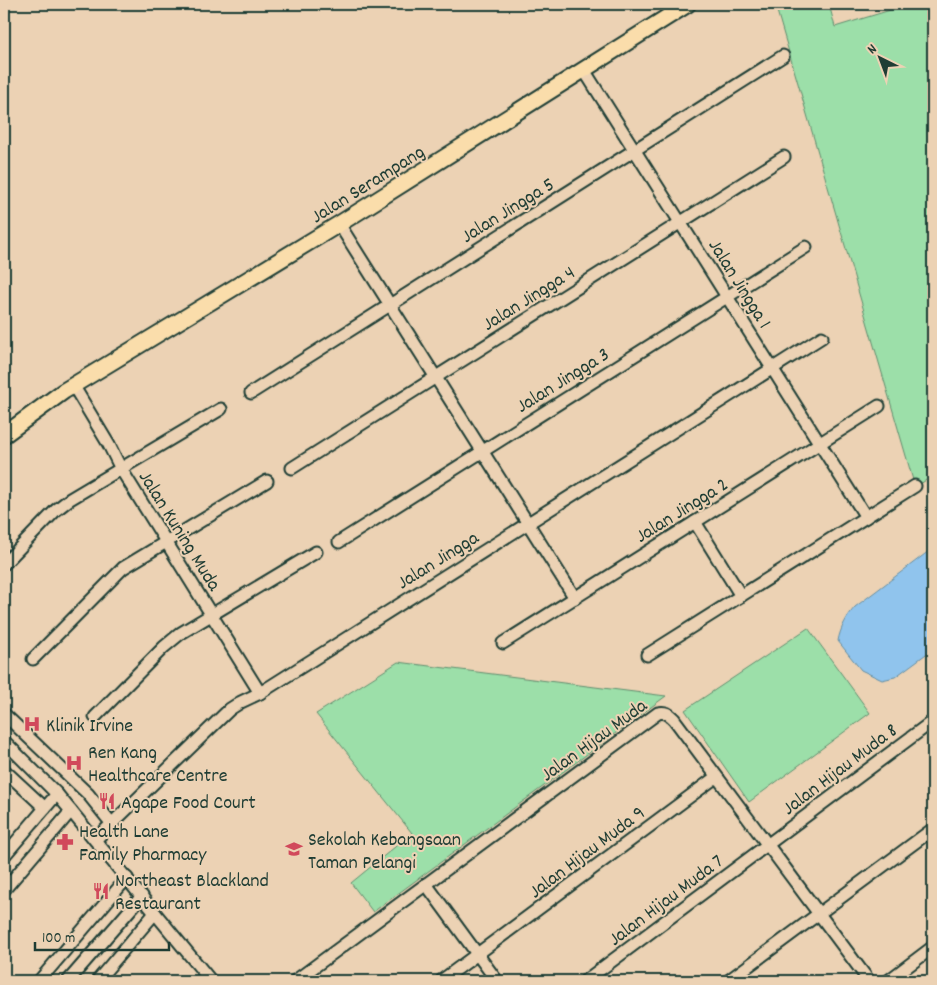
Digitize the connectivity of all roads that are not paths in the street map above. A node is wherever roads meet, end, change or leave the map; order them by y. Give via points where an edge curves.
1 (688, 4) edge
2 (783, 56) dead end
3 (584, 70) junction
4 (635, 150) junction
5 (784, 157) dead end
6 (680, 223) junction
7 (339, 224) junction
8 (806, 247) dead end
9 (727, 297) junction
10 (390, 305) junction
11 (822, 337) dead end
12 (772, 369) junction
13 (436, 378) junction
14 (68, 388) junction
15 (251, 393) dead end
16 (879, 406) dead end
17 (222, 408) dead end
18 (4, 421) edge
19 (4, 435) edge
20 (819, 443) junction
21 (483, 452) junction
22 (292, 468) dead end
23 (121, 469) junction
24 (267, 481) dead end
25 (915, 486) dead end
26 (866, 517) junction
27 (695, 522) junction
28 (528, 524) junction
29 (339, 542) dead end
30 (167, 543) junction
31 (316, 552) dead end
32 (4, 564) edge
33 (741, 596) junction
34 (575, 598) junction
35 (211, 615) junction
36 (503, 643) dead end
37 (647, 655) dead end
38 (33, 659) dead end
39 (260, 693) junction
40 (4, 714) edge
41 (95, 717) dead end
42 (933, 721) edge
43 (4, 741) edge
44 (36, 743) junction
45 (22, 758) junction
46 (4, 770) edge
47 (716, 777) junction
48 (57, 794) junction
49 (45, 808) junction
50 (71, 811) junction
51 (112, 824) junction
52 (933, 829) edge
53 (95, 840) junction
54 (768, 846) junction
55 (4, 856) edge
56 (127, 878) junction
57 (426, 884) junction
58 (4, 890) edge
59 (142, 896) junction
60 (155, 913) junction
61 (819, 914) junction
62 (933, 948) edge
63 (477, 954) junction
64 (41, 981) edge
65 (68, 981) edge
66 (97, 981) edge
67 (211, 981) edge
68 (295, 981) edge
69 (441, 981) edge
70 (497, 981) edge
71 (586, 981) edge
72 (728, 981) edge
73 (869, 981) edge
74 (888, 981) edge

1 - 3 main road, Jalan Serampang
2 - 4 street, Jalan Jingga 5
3 - 4 street, Jalan Jingga 1
3 - 7 main road, Jalan Serampang
4 - 6 street, Jalan Jingga 1
4 - 10 street, Jalan Jingga 5
5 - 6 street, Jalan Jingga 4
6 - 9 street, Jalan Jingga 1
6 - 13 street, Jalan Jingga 4
7 - 10 street
7 - 14 main road, Jalan Serampang
8 - 9 street, Jalan Jingga 3
9 - 12 street, Jalan Jingga 1
9 - 21 street, Jalan Jingga 3
10 - 13 street
10 - 15 street, Jalan Jingga 5
11 - 12 street, Jalan Jingga
12 - 20 street, Jalan Jingga 1
12 - 28 street, Jalan Jingga
13 - 21 street
13 - 22 street, Jalan Jingga 4
14 - 18 main road, Jalan Serampang
14 - 19 main road, Jalan Serampang
14 - 23 street, Jalan Kuning Muda
16 - 20 street, Jalan Jingga 2
17 - 23 street
20 - 26 street, Jalan Jingga 1
20 - 27 street, Jalan Jingga 2
21 - 28 street
21 - 29 street, Jalan Jingga 3
23 - 30 street, Jalan Kuning Muda
23 - 32 street via 56,510
24 - 30 street
25 - 26 street
26 - 33 street
27 - 33 street
27 - 34 street, Jalan Jingga 2
28 - 34 street
28 - 39 street, Jalan Jingga
30 - 35 street, Jalan Kuning Muda
30 - 38 street via 113,576
31 - 35 street
33 - 37 street
34 - 36 street, Jalan Jingga 2
35 - 39 street, Jalan Kuning Muda
35 - 41 street via 164,647
39 - 51 street, Jalan Jingga via 230,710
40 - 44 street
42 - 54 street, Jalan Hijau Muda 8
43 - 45 street
44 - 45 street
44 - 51 street via 88,794
45 - 48 street
46 - 49 street
47 - 54 street, Jalan Hijau Muda
47 - 57 street, Jalan Hijau Muda via 674,719 658,712
47 - 63 street, Jalan Hijau Muda 9
48 - 49 street
48 - 50 street
49 - 55 street
50 - 53 street
50 - 58 street
51 - 53 street, Jalan Jingga
52 - 61 street
53 - 56 street
54 - 61 street, Jalan Hijau Muda
54 - 71 street, Jalan Hijau Muda 7
56 - 59 street
56 - 64 street
57 - 63 street
57 - 68 street, Jalan Hijau Muda
59 - 60 street
59 - 65 street
60 - 66 street
60 - 67 street
61 - 72 street
61 - 73 street, Jalan Hijau Muda
62 - 74 street
63 - 69 street, Jalan Hijau Muda 9
63 - 70 street

